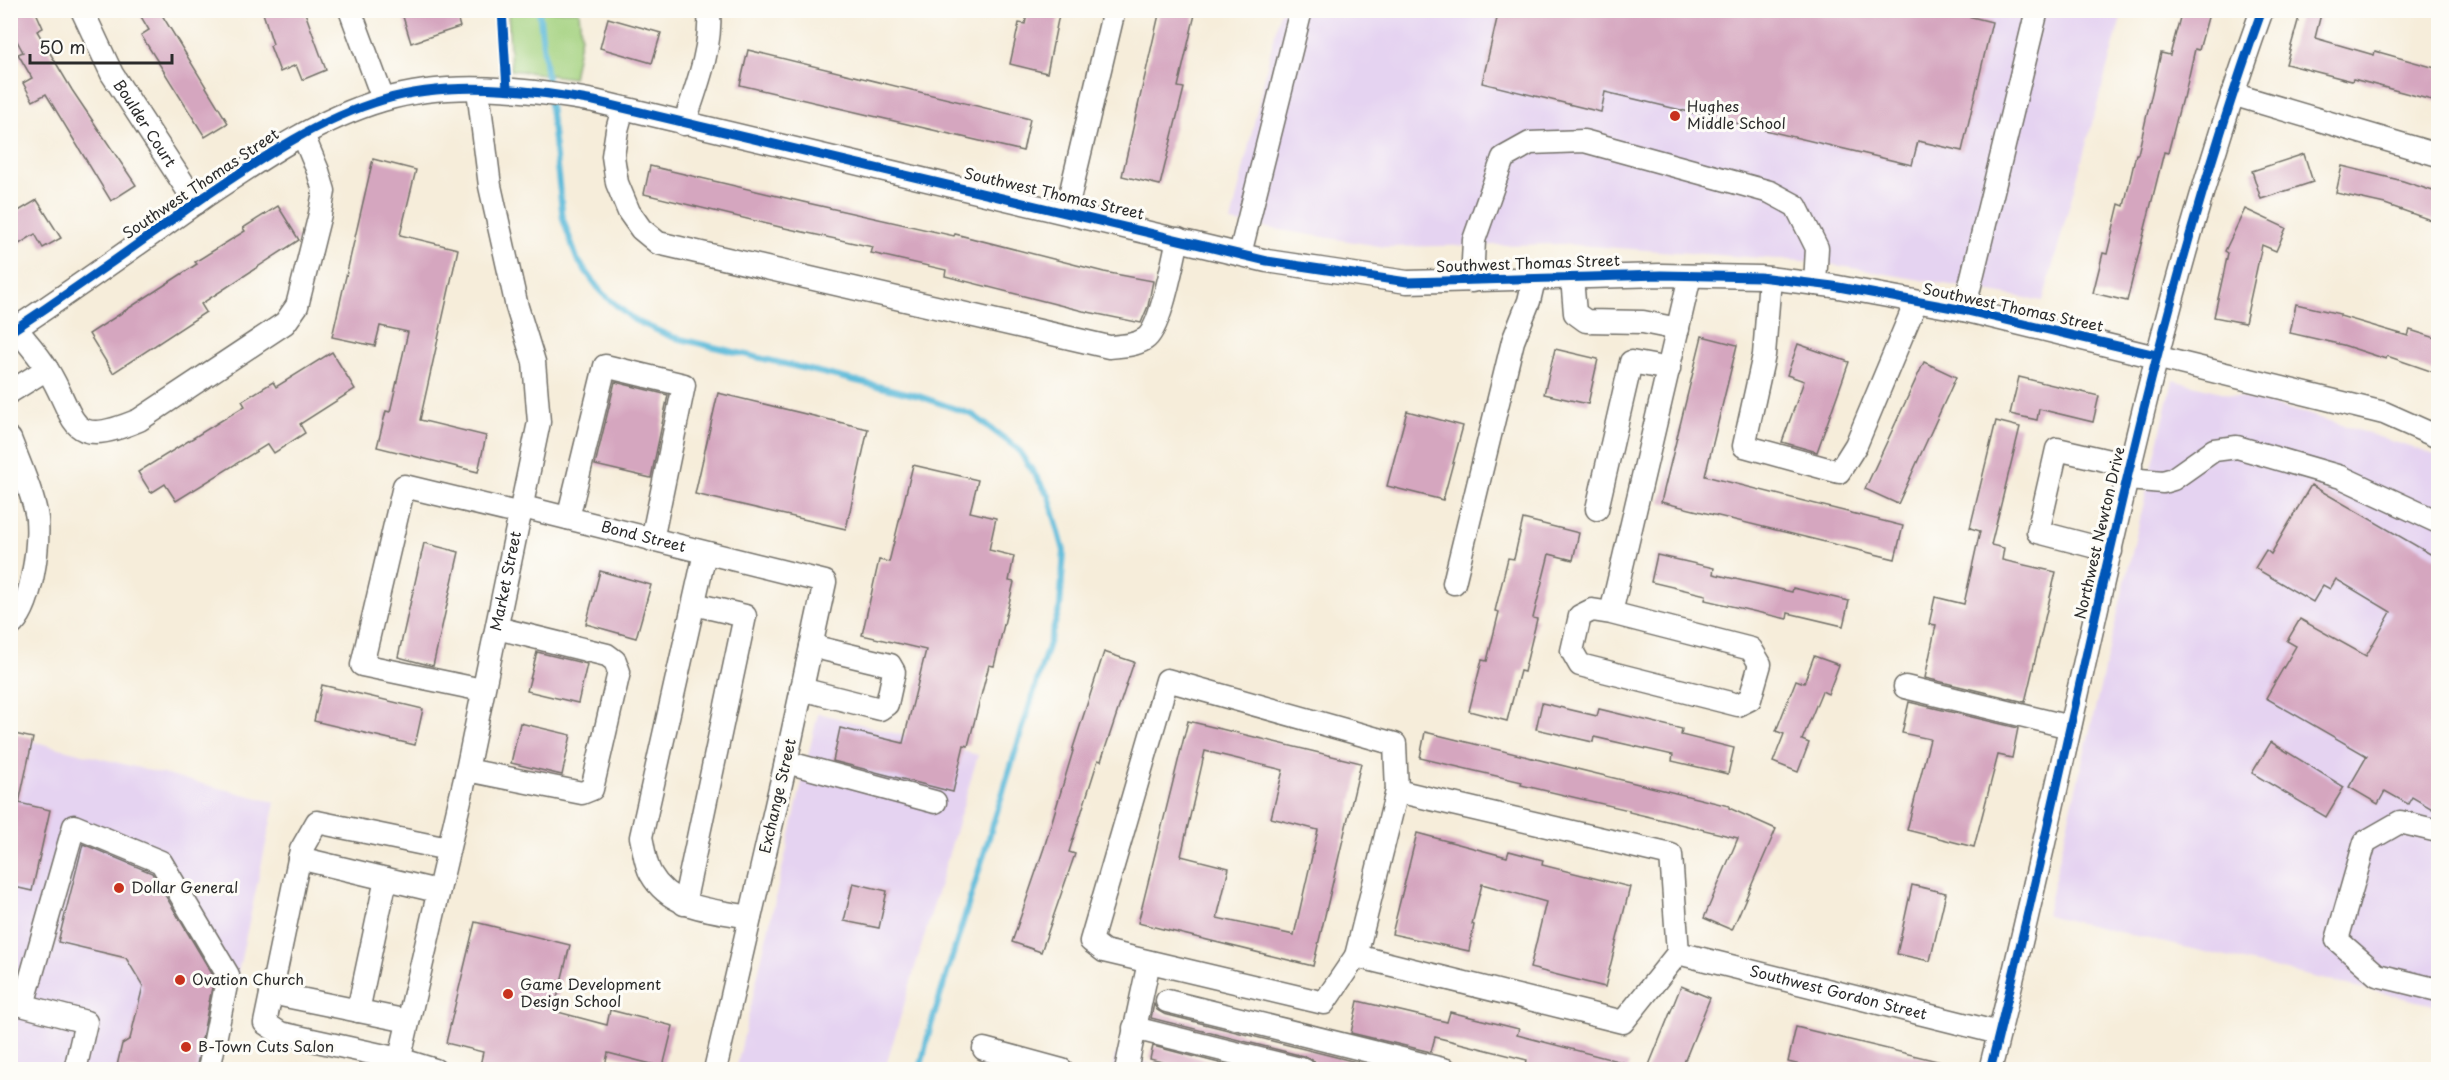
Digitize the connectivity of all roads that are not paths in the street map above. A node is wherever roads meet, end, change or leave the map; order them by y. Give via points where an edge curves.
1 (82, 10) edge
2 (350, 10) edge
3 (709, 10) edge
4 (1114, 10) edge
5 (1301, 10) edge
6 (2037, 10) edge
7 (2262, 10) edge
8 (478, 90) junction
9 (2232, 94) junction
10 (384, 99) junction
11 (623, 108) junction
12 (684, 124) junction
13 (303, 135) junction
14 (2439, 155) edge
15 (196, 203) junction
16 (1066, 212) junction
17 (1178, 239) junction
18 (1240, 254) junction
19 (1690, 276) junction
20 (1572, 278) junction
21 (1770, 278) junction
22 (1533, 280) junction
23 (1472, 281) junction
24 (1815, 284) junction
25 (1916, 302) junction
26 (1964, 310) junction
27 (12, 327) edge
28 (1678, 329) junction
29 (2156, 356) junction
30 (47, 369) junction
31 (1669, 369) junction
32 (10, 392) edge
33 (2439, 437) edge
34 (10, 439) edge
35 (2129, 472) junction
36 (1597, 508) dead end
37 (522, 511) junction
38 (568, 518) junction
39 (2439, 522) edge
40 (652, 540) junction
41 (2111, 551) junction
42 (705, 553) junction
43 (765, 568) joint
44 (1454, 584) dead end
45 (694, 603) junction
46 (1611, 613) junction
47 (10, 626) edge
48 (497, 628) junction
49 (811, 646) junction
50 (1905, 687) dead end
51 (801, 689) junction
52 (482, 690) junction
53 (2070, 727) junction
54 (786, 762) junction
55 (467, 770) junction
56 (1397, 791) junction
57 (935, 802) dead end
58 (2439, 831) edge
59 (448, 849) junction
60 (299, 858) junction
61 (386, 879) junction
62 (437, 891) junction
63 (684, 904) junction
64 (750, 917) junction
65 (1678, 953) junction
66 (1356, 956) junction
67 (1149, 962) junction
68 (2439, 990) edge
69 (271, 993) junction
70 (1167, 1001) dead end
71 (17, 1004) edge
72 (358, 1011) junction
73 (408, 1021) junction
74 (1134, 1028) junction
75 (1999, 1033) junction
76 (984, 1049) dead end
77 (398, 1064) edge
78 (1132, 1068) edge
79 (75, 1070) edge
80 (209, 1070) edge
81 (435, 1070) edge
82 (715, 1070) edge
83 (1062, 1070) edge
84 (1304, 1070) edge
85 (1446, 1070) edge
86 (1990, 1070) edge

1 - 15 street, Boulder Court via 112,74
2 - 10 street
3 - 12 street via 703,66
4 - 16 street
5 - 18 street
6 - 26 street
7 - 9 street, Northwest Newton Drive
8 - 10 street, Southwest Thomas Street via 440,89
8 - 11 street, Southwest Thomas Street via 518,89
8 - 37 street, Market Street via 490,186 517,307 534,362 539,422
9 - 14 street
9 - 29 street, Northwest Newton Drive
10 - 13 street, Southwest Thomas Street
11 - 12 street, Southwest Thomas Street
11 - 17 street via 613,156 617,183 641,229 658,243 767,270 1109,347 1146,339 1157,322
12 - 16 street, Southwest Thomas Street
13 - 15 street, Southwest Thomas Street
13 - 30 street via 324,191 297,306 285,323 139,420 119,428 86,431 72,422
15 - 27 street, Southwest Thomas Street
16 - 17 street, Southwest Thomas Street
17 - 18 street, Southwest Thomas Street
18 - 23 street, Southwest Thomas Street via 1407,282
19 - 20 street, Southwest Thomas Street
19 - 21 street, Southwest Thomas Street
19 - 28 street
20 - 22 street, Southwest Thomas Street
20 - 28 street via 1575,313 1586,321 1642,322
21 - 24 street, Southwest Thomas Street
21 - 25 street via 1764,355 1744,446 1839,472 1856,445
22 - 23 street, Southwest Thomas Street
22 - 44 street via 1513,342
23 - 24 street via 1473,240 1503,158 1530,142 1584,141 1770,192 1796,206 1817,248
24 - 25 street, Southwest Thomas Street
25 - 26 street, Southwest Thomas Street
26 - 29 street, Southwest Thomas Street
27 - 30 street
28 - 31 street
29 - 33 street, Southwest Thomas Street via 2384,413
29 - 35 street, Northwest Newton Drive
30 - 32 street
31 - 36 street via 1631,362
31 - 46 street
34 - 47 street via 37,518 27,598 18,620
35 - 39 street via 2163,482 2174,479 2214,450 2237,447 2341,477
35 - 41 street, Northwest Newton Drive
35 - 41 street via 2057,450 2038,532
37 - 38 street, Bond Street
37 - 48 street, Market Street
37 - 52 street, Bond Street via 404,486 362,665
38 - 40 street, Bond Street
38 - 40 street via 605,366 684,385
40 - 42 street, Bond Street
41 - 53 street, Northwest Newton Drive
42 - 43 street, Bond Street
42 - 45 street
43 - 49 street, Exchange Street via 825,582
45 - 63 street via 641,837 650,873 668,895
45 - 63 street via 745,616
46 - 46 street via 1592,610 1580,616 1572,651 1581,664 1738,705 1750,699 1760,664 1751,649
48 - 52 street, Market Street
48 - 55 street via 607,655 615,661 619,672 592,789 582,793
49 - 51 street, Exchange Street
49 - 51 street via 890,665 894,672 887,704 880,709
50 - 53 street
51 - 54 street, Exchange Street
52 - 55 street, Market Street
53 - 75 street, Northwest Newton Drive
54 - 57 street
54 - 64 street, Exchange Street
55 - 59 street, Market Street
56 - 65 street via 1671,855
56 - 66 street
56 - 67 street via 1395,744 1167,680 1092,941 1104,951
58 - 68 street via 2400,822 2365,842 2337,940 2377,975
59 - 60 street via 317,822
59 - 62 street, Market Street
60 - 61 street
60 - 69 street
61 - 62 street
61 - 72 street
62 - 73 street, Market Street
63 - 64 street
64 - 82 street, Exchange Street
65 - 66 street via 1623,1022
65 - 75 street, Southwest Gordon Street
66 - 67 street via 1324,1003
67 - 74 street
69 - 72 street
69 - 77 street via 265,1023 280,1033
70 - 85 street
71 - 79 street via 86,1022
71 - 80 street via 74,826 161,862 228,975
72 - 73 street
73 - 77 street, Market Street
74 - 78 street
74 - 84 street
75 - 86 street, Northwest Newton Drive
76 - 83 street
77 - 81 street

